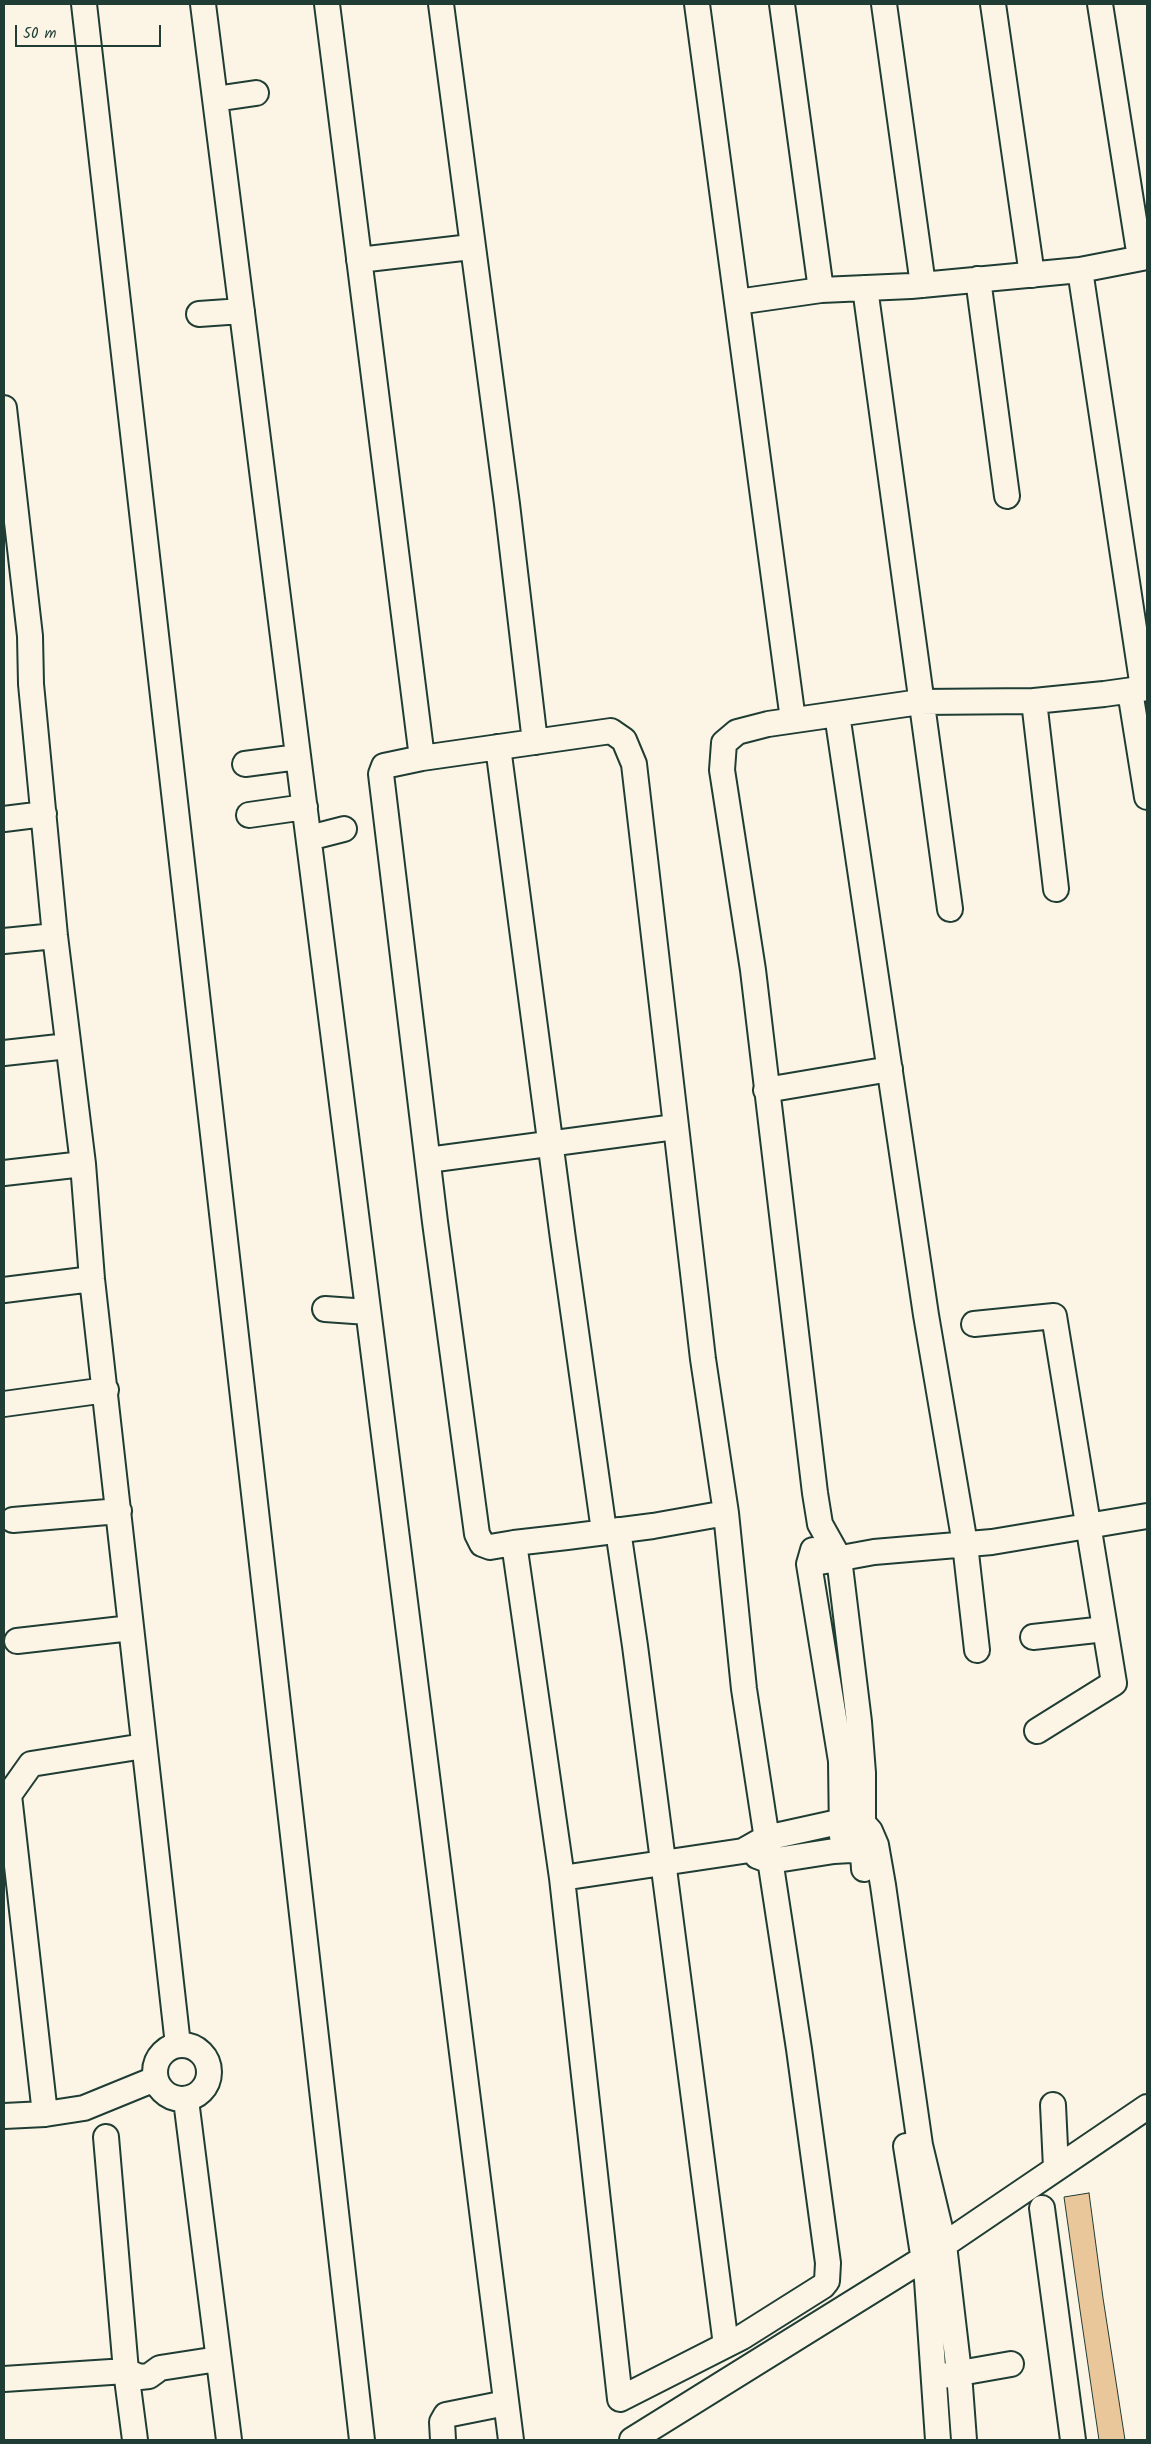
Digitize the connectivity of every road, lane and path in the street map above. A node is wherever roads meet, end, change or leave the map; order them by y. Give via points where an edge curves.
1 (84, 4) edge
2 (204, 4) edge
3 (327, 4) edge
4 (441, 4) edge
5 (697, 4) edge
6 (782, 4) edge
7 (884, 4) edge
8 (993, 4) edge
9 (1100, 4) edge
10 (256, 93) dead end
11 (215, 99) junction
12 (472, 247) junction
13 (1144, 257) edge
14 (359, 260) junction
15 (1080, 270) junction
16 (1032, 275) junction
17 (978, 280) junction
18 (923, 285) junction
19 (865, 288) junction
20 (821, 290) junction
21 (736, 302) junction
22 (242, 311) junction
23 (199, 314) dead end
24 (4, 408) edge
25 (1006, 496) dead end
26 (1140, 689) edge
27 (1034, 700) junction
28 (920, 702) junction
29 (837, 714) junction
30 (793, 720) junction
31 (536, 742) junction
32 (498, 746) junction
33 (298, 757) junction
34 (422, 758) junction
35 (245, 764) dead end
36 (1147, 797) edge
37 (305, 807) junction
38 (44, 814) junction
39 (249, 815) dead end
40 (4, 820) edge
41 (344, 829) dead end
42 (308, 838) junction
43 (1056, 889) dead end
44 (950, 909) dead end
45 (55, 936) junction
46 (4, 941) edge
47 (68, 1046) junction
48 (4, 1053) edge
49 (890, 1069) junction
50 (766, 1090) junction
51 (675, 1127) junction
52 (551, 1144) junction
53 (428, 1160) junction
54 (83, 1164) junction
55 (4, 1173) edge
56 (92, 1279) junction
57 (4, 1290) edge
58 (325, 1309) dead end
59 (368, 1312) junction
60 (974, 1324) dead end
61 (106, 1390) junction
62 (4, 1404) edge
63 (119, 1511) junction
64 (726, 1513) junction
65 (1147, 1516) edge
66 (13, 1520) dead end
67 (820, 1524) junction
68 (1088, 1525) junction
69 (611, 1530) junction
70 (514, 1543) junction
71 (965, 1544) junction
72 (839, 1558) junction
73 (808, 1564) junction
74 (131, 1628) junction
75 (1105, 1629) junction
76 (1033, 1637) dead end
77 (17, 1641) dead end
78 (977, 1650) dead end
79 (1037, 1731) dead end
80 (144, 1746) junction
81 (851, 1759) junction
82 (853, 1821) junction
83 (768, 1850) junction
84 (852, 1852) junction
85 (664, 1863) junction
86 (562, 1878) junction
87 (178, 2045) junction
88 (155, 2079) junction
89 (186, 2100) junction
90 (1053, 2105) dead end
91 (1147, 2107) edge
92 (45, 2114) junction
93 (4, 2116) edge
94 (106, 2137) dead end
95 (1056, 2168) junction
96 (1042, 2208) dead end
97 (944, 2245) junction
98 (924, 2259) junction
99 (726, 2345) junction
100 (218, 2360) junction
101 (1011, 2364) dead end
102 (126, 2371) junction
103 (959, 2374) junction
104 (934, 2377) junction
105 (4, 2379) edge
106 (506, 2403) junction
107 (135, 2440) edge
108 (229, 2440) edge
109 (362, 2440) edge
110 (443, 2440) edge
111 (511, 2440) edge
112 (632, 2440) edge
113 (938, 2440) edge
114 (964, 2440) edge
115 (1073, 2440) edge

1 - 109 street
2 - 11 street
3 - 14 street
4 - 12 street
5 - 21 street
6 - 20 street
7 - 18 street
8 - 16 street
9 - 13 street
10 - 11 street
11 - 22 street
12 - 14 street
12 - 31 street
13 - 15 street
14 - 34 street
15 - 16 street
15 - 26 street
16 - 17 street
17 - 18 street
17 - 25 street
18 - 19 street
19 - 20 street
19 - 28 street
20 - 21 street
21 - 30 street
22 - 23 street
22 - 33 street
24 - 38 street via 30,636 31,684
26 - 27 street
26 - 36 street
27 - 28 street
27 - 43 street
28 - 29 street
28 - 44 street
29 - 30 street
29 - 49 street
30 - 50 street via 737,732 724,743 722,761 753,970
31 - 32 street
31 - 51 street via 611,731 624,740 634,764
32 - 34 street
32 - 52 street
33 - 35 street
33 - 37 street
34 - 53 street via 384,766 381,774
37 - 39 street
37 - 42 street
38 - 40 street
38 - 45 street
41 - 42 street
42 - 59 street
45 - 46 street
45 - 47 street
47 - 48 street
47 - 54 street
49 - 50 street
49 - 71 street via 926,1315
50 - 67 street
51 - 52 street
51 - 64 street via 703,1359
52 - 53 street
52 - 69 street
53 - 70 street via 477,1534 482,1544 490,1546
54 - 55 street
54 - 56 street
56 - 57 street
56 - 61 street
58 - 59 street
59 - 106 street
60 - 68 street via 1054,1316
61 - 62 street
61 - 63 street
63 - 66 street
63 - 74 street
64 - 69 street
64 - 83 street via 744,1689
65 - 68 street
67 - 72 street
67 - 73 street
68 - 71 street
68 - 75 street
69 - 70 street
69 - 85 street
70 - 86 street
71 - 72 street
71 - 78 street
72 - 73 street
72 - 81 street
73 - 81 street
74 - 77 street
74 - 80 street
75 - 76 street
75 - 79 street via 1114,1683
80 - 87 street
80 - 92 street via 31,1764 9,1795
81 - 82 street
82 - 83 street
82 - 84 street
82 - 97 street via 870,1831 876,1845 920,2145
83 - 84 street
83 - 85 street
83 - 99 street via 810,2126 828,2263 827,2281
84 - 98 street
85 - 86 street
85 - 99 street
86 - 99 street via 620,2399
87 - 88 street via 159,2057 154,2068
87 - 89 street via 190,2046 208,2063 206,2086
88 - 89 street via 167,2096
88 - 92 street via 84,2108
89 - 100 street
90 - 95 street
91 - 95 street
92 - 93 street
94 - 102 street
95 - 97 street
96 - 115 street
97 - 98 street
97 - 103 street
98 - 104 street
98 - 112 street
100 - 102 street via 160,2368 149,2376 140,2377
100 - 108 street
101 - 103 street
102 - 105 street
102 - 107 street
103 - 104 street
103 - 114 street
104 - 113 street
106 - 110 street via 446,2416 442,2422
106 - 111 street

